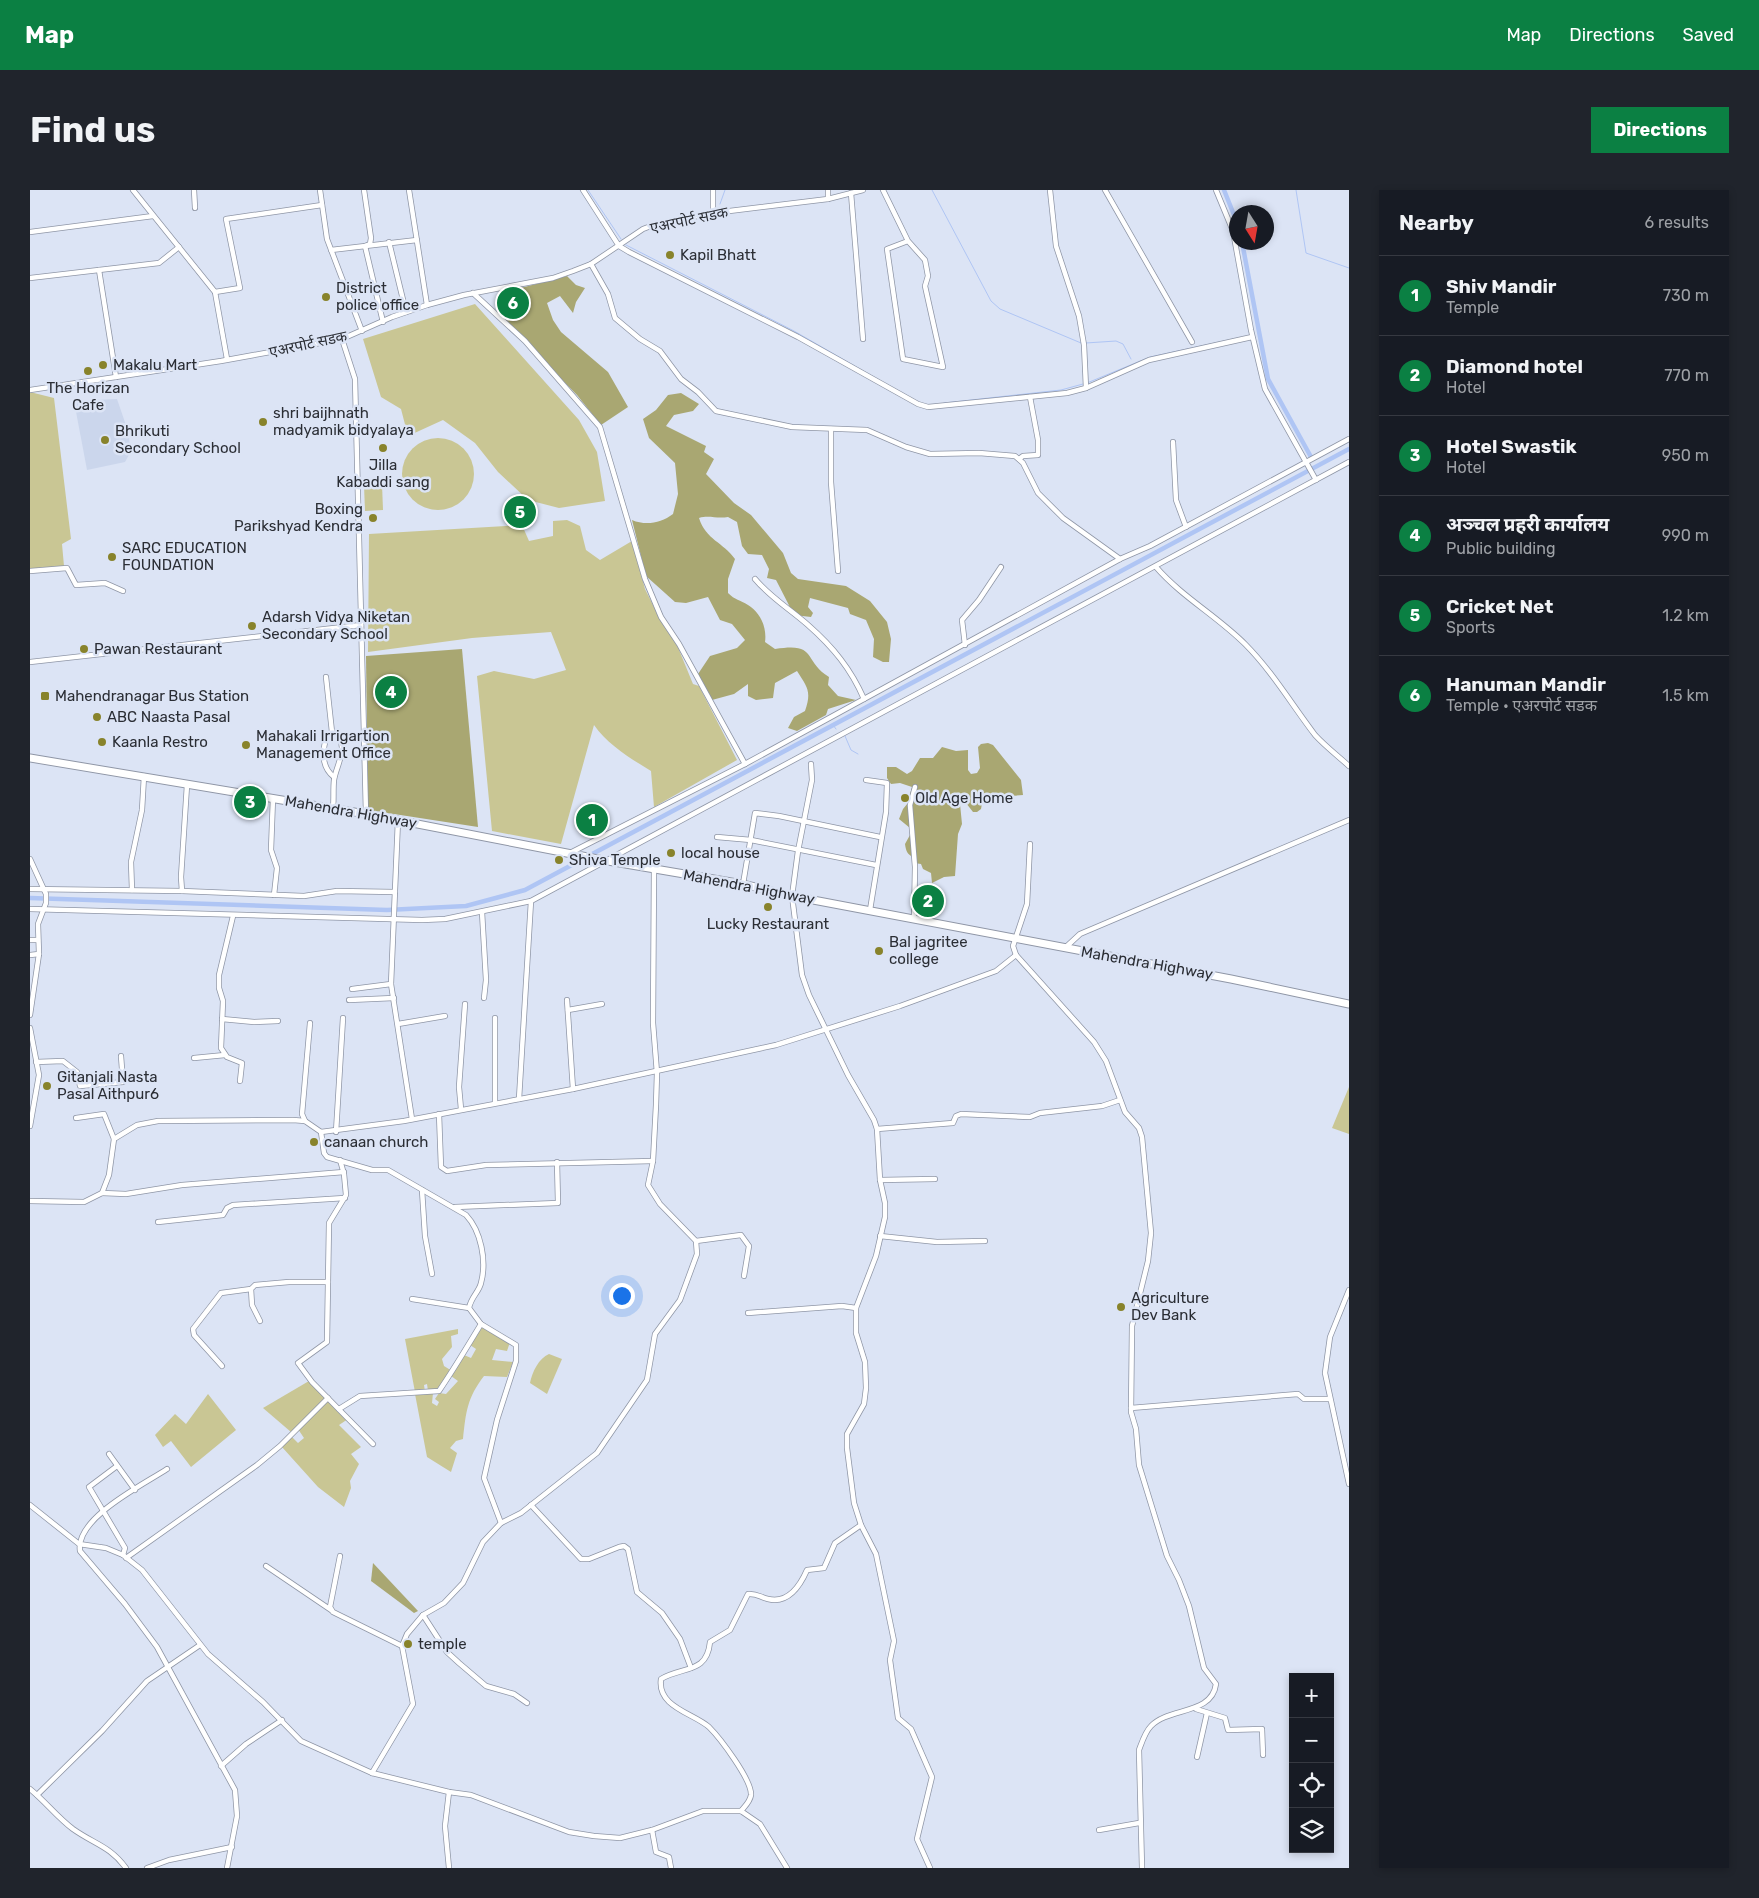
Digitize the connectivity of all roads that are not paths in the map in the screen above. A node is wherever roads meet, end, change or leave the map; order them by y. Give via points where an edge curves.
1 (133, 190) edge
2 (194, 190) edge
3 (320, 190) edge
4 (364, 190) edge
5 (409, 190) edge
6 (583, 190) edge
7 (713, 190) edge
8 (828, 190) edge
9 (863, 190) edge
10 (883, 190) edge
11 (1050, 190) edge
12 (1106, 190) edge
13 (1216, 190) edge
14 (851, 193) junction
15 (828, 199) junction
16 (322, 206) junction
17 (195, 208) dead end
18 (713, 213) junction
19 (153, 216) junction
20 (30, 232) edge
21 (417, 240) junction
22 (908, 241) junction
23 (389, 242) junction
24 (370, 244) junction
25 (620, 246) junction
26 (179, 247) junction
27 (331, 250) junction
28 (591, 264) junction
29 (99, 270) junction
30 (30, 278) edge
31 (215, 292) junction
32 (473, 293) junction
33 (427, 305) junction
34 (406, 312) junction
35 (383, 322) junction
36 (362, 331) junction
37 (1252, 335) junction
38 (863, 338) dead end
39 (342, 339) junction
40 (1192, 342) dead end
41 (227, 359) junction
42 (116, 377) junction
43 (1086, 388) junction
44 (30, 390) edge
45 (1030, 397) junction
46 (831, 429) junction
47 (1349, 439) edge
48 (1173, 442) dead end
49 (1018, 459) junction
50 (1306, 462) junction
51 (1349, 462) edge
52 (1315, 478) junction
53 (1186, 526) junction
54 (1120, 559) junction
55 (1001, 567) dead end
56 (1156, 568) junction
57 (30, 571) edge
58 (838, 571) dead end
59 (755, 579) dead end
60 (123, 591) dead end
61 (361, 625) junction
62 (965, 645) junction
63 (30, 662) edge
64 (326, 677) dead end
65 (864, 699) junction
66 (332, 732) junction
67 (30, 758) edge
68 (745, 764) junction
69 (811, 764) dead end
70 (1349, 766) edge
71 (144, 776) junction
72 (334, 777) junction
73 (866, 780) dead end
74 (187, 785) junction
75 (915, 788) dead end
76 (273, 798) junction
77 (333, 808) junction
78 (366, 814) junction
79 (398, 820) junction
80 (1349, 820) edge
81 (803, 822) junction
82 (880, 836) junction
83 (717, 837) dead end
84 (750, 840) junction
85 (1030, 844) dead end
86 (798, 850) junction
87 (571, 854) junction
88 (30, 859) edge
89 (604, 861) junction
90 (876, 865) junction
91 (654, 868) junction
92 (743, 884) junction
93 (30, 889) edge
94 (132, 890) junction
95 (182, 891) junction
96 (45, 892) junction
97 (395, 892) junction
98 (274, 896) junction
99 (792, 896) junction
100 (531, 901) junction
101 (30, 909) edge
102 (43, 910) junction
103 (870, 910) junction
104 (482, 912) junction
105 (233, 916) junction
106 (393, 916) junction
107 (914, 919) junction
108 (1016, 939) junction
109 (30, 940) edge
110 (38, 940) junction
111 (1065, 948) junction
112 (38, 954) junction
113 (30, 955) edge
114 (1016, 955) junction
115 (391, 984) junction
116 (352, 989) dead end
117 (394, 998) junction
118 (484, 998) dead end
119 (349, 1000) dead end
120 (567, 1000) dead end
121 (465, 1004) dead end
122 (602, 1004) dead end
123 (1349, 1004) edge
124 (568, 1010) junction
125 (30, 1015) edge
126 (445, 1016) dead end
127 (343, 1018) dead end
128 (495, 1018) dead end
129 (222, 1019) junction
130 (278, 1021) dead end
131 (310, 1022) dead end
132 (398, 1024) junction
133 (30, 1028) edge
134 (828, 1030) junction
135 (225, 1055) junction
136 (121, 1056) dead end
137 (194, 1058) dead end
138 (36, 1062) junction
139 (657, 1073) junction
140 (240, 1081) dead end
141 (573, 1089) junction
142 (30, 1093) edge
143 (36, 1093) junction
144 (519, 1099) junction
145 (1120, 1100) junction
146 (495, 1103) junction
147 (462, 1110) junction
148 (439, 1114) junction
149 (76, 1118) dead end
150 (412, 1119) junction
151 (305, 1121) junction
152 (30, 1125) edge
153 (877, 1129) junction
154 (321, 1132) junction
155 (336, 1132) junction
156 (114, 1139) junction
157 (340, 1160) junction
158 (653, 1161) junction
159 (557, 1162) junction
160 (344, 1172) junction
161 (935, 1179) dead end
162 (880, 1180) junction
163 (422, 1190) junction
164 (102, 1193) junction
165 (345, 1198) junction
166 (30, 1202) edge
167 (454, 1207) junction
168 (158, 1222) dead end
169 (880, 1236) junction
170 (696, 1241) junction
171 (985, 1241) dead end
172 (432, 1274) dead end
173 (744, 1276) dead end
174 (328, 1282) junction
175 (251, 1289) junction
176 (1349, 1290) edge
177 (412, 1299) dead end
178 (469, 1308) junction
179 (856, 1308) junction
180 (748, 1313) dead end
181 (260, 1321) dead end
182 (482, 1324) junction
183 (222, 1366) dead end
184 (328, 1398) junction
185 (1330, 1398) junction
186 (1131, 1408) junction
187 (339, 1409) junction
188 (372, 1444) dead end
189 (108, 1454) dead end
190 (117, 1466) junction
191 (167, 1469) dead end
192 (1349, 1484) edge
193 (135, 1490) junction
194 (30, 1505) edge
195 (531, 1505) junction
196 (104, 1509) junction
197 (501, 1523) junction
198 (861, 1525) junction
199 (79, 1544) junction
200 (340, 1556) dead end
201 (124, 1557) junction
202 (266, 1566) dead end
203 (332, 1610) junction
204 (423, 1615) junction
205 (200, 1645) junction
206 (402, 1646) junction
207 (168, 1665) junction
208 (691, 1668) junction
209 (528, 1703) dead end
210 (1196, 1708) junction
211 (1207, 1713) junction
212 (282, 1720) junction
213 (1263, 1755) dead end
214 (1196, 1757) dead end
215 (221, 1766) junction
216 (372, 1773) junction
217 (30, 1788) edge
218 (449, 1792) junction
219 (37, 1795) junction
220 (741, 1811) junction
221 (1139, 1823) junction
222 (652, 1830) junction
223 (1099, 1830) dead end
224 (232, 1847) junction
225 (126, 1868) edge
226 (147, 1868) edge
227 (226, 1868) edge
228 (449, 1868) edge
229 (671, 1868) edge
230 (787, 1868) edge
231 (930, 1868) edge
232 (1142, 1868) edge

1 - 19 street
2 - 17 street
3 - 16 street
4 - 24 street
5 - 21 street
6 - 25 street
7 - 18 street
8 - 15 street
9 - 14 street, एअरपोर्ट सडक
10 - 22 street
11 - 43 street via 1056,246 1079,316
12 - 40 street
13 - 37 street via 1233,231
14 - 15 street, एअरपोर्ट सडक
14 - 38 street
15 - 18 street, एअरपोर्ट सडक
16 - 27 street
16 - 31 street via 226,219 240,288
18 - 25 street, एअरपोर्ट सडक via 656,224 643,229
19 - 20 street
19 - 26 street
21 - 23 street
21 - 33 street
22 - 22 street via 926,260 928,276 925,286 943,368 903,359 887,248
23 - 24 street
23 - 34 street
24 - 27 street
24 - 35 street via 365,246
25 - 28 street, एअरपोर्ट सडक
25 - 45 street via 798,337 918,404 936,407
26 - 29 street via 159,263
26 - 31 street
27 - 36 street
28 - 32 street, एअरपोर्ट सडक via 552,278
28 - 46 street via 608,294 615,318 660,351 681,379 716,411 792,427
29 - 30 street
29 - 42 street
31 - 41 street
32 - 33 street, एअरपोर्ट सडक
32 - 68 street via 525,341 600,427 645,579 661,617
33 - 34 street, एअरपोर्ट सडक
34 - 35 street, एअरपोर्ट सडक
35 - 36 street, एअरपोर्ट सडक
36 - 39 street, एअरपोर्ट सडक
37 - 43 street via 1149,360
37 - 50 street via 1265,389
39 - 41 street, एअरपोर्ट सडक
39 - 61 street via 354,379
41 - 42 street, एअरपोर्ट सडक
42 - 44 street, एअरपोर्ट सडक
43 - 45 street
45 - 49 street via 1038,455
46 - 49 street via 867,430 930,454 980,453
46 - 58 street via 831,482
47 - 50 street
48 - 53 street via 1176,500
49 - 54 street via 1044,500 1063,518
50 - 52 street
50 - 53 street
51 - 52 street
52 - 56 street
53 - 54 street
54 - 62 street
55 - 62 street via 962,620
56 - 70 street via 1174,587 1206,609 1246,645 1294,702 1316,736
56 - 89 street via 1120,584
57 - 60 street via 67,568 76,585 105,583
59 - 65 street via 769,595 808,624 840,655 854,675
61 - 63 street
61 - 78 street
62 - 65 street
64 - 66 street
65 - 68 street
66 - 72 street via 342,746 342,757
66 - 72 street via 327,736 323,757
67 - 71 highway, Mahendra Highway
68 - 87 street
69 - 81 street via 812,780
71 - 74 highway, Mahendra Highway
71 - 94 street via 142,810 131,862
72 - 77 street
73 - 82 street via 887,783 886,812
74 - 76 highway, Mahendra Highway
74 - 95 street
75 - 107 street via 910,805 915,867
76 - 77 highway, Mahendra Highway
76 - 98 street via 271,850 277,868
77 - 78 highway, Mahendra Highway
78 - 79 highway, Mahendra Highway
79 - 87 highway, Mahendra Highway
79 - 97 street
80 - 111 street via 1080,934
81 - 82 street
81 - 84 street via 755,813
81 - 86 street
82 - 90 street
83 - 84 street
84 - 86 street
84 - 92 street
85 - 108 street via 1027,904
86 - 90 street
86 - 99 street
87 - 89 highway, Mahendra Highway
88 - 96 street
89 - 91 highway, Mahendra Highway
89 - 100 street
90 - 103 street
91 - 92 highway, Mahendra Highway
91 - 139 street via 653,1023
92 - 99 highway, Mahendra Highway
93 - 96 street
94 - 95 street
94 - 96 street
95 - 98 street
96 - 102 street
97 - 98 street via 336,891
97 - 106 street
99 - 103 highway, Mahendra Highway
99 - 134 street via 802,974
100 - 104 street
100 - 144 street
101 - 102 street
102 - 105 street
102 - 110 street via 38,924
103 - 107 highway, Mahendra Highway
104 - 106 street via 445,919
104 - 118 street via 486,973
105 - 106 street
105 - 129 street via 219,975
106 - 115 street
107 - 108 highway, Mahendra Highway
108 - 111 highway, Mahendra Highway
108 - 114 street via 1013,946
109 - 110 street
110 - 112 street
111 - 123 highway, Mahendra Highway
112 - 113 street
112 - 125 street
114 - 134 street via 996,971
114 - 145 street via 1094,1042 1106,1061
115 - 116 street
115 - 117 street
117 - 119 street
117 - 132 street
120 - 124 street
121 - 147 street via 459,1087
122 - 124 street
124 - 141 street
126 - 132 street
127 - 155 street
128 - 146 street
129 - 130 street
129 - 135 street via 221,1048
131 - 151 street via 302,1114
132 - 150 street
133 - 138 street
134 - 139 street
134 - 153 street
135 - 137 street
135 - 140 street via 242,1063
136 - 138 street via 123,1082 98,1085 80,1086 76,1072 63,1061
138 - 143 street via 39,1075
139 - 141 street
139 - 158 street
141 - 144 street
142 - 143 street
143 - 152 street
144 - 146 street
145 - 153 street via 1102,1106 1030,1117 961,1114 953,1123
145 - 186 street via 1124,1112 1139,1128 1142,1137 1151,1233 1148,1261 1132,1326
146 - 147 street
147 - 148 street
148 - 150 street
148 - 159 street via 442,1167 447,1171 486,1165
149 - 156 street via 104,1114
150 - 155 street
151 - 154 street
151 - 156 street via 158,1121 137,1125
153 - 162 street
154 - 155 street
154 - 157 street via 325,1155
156 - 164 street via 109,1175
157 - 160 street
157 - 163 street via 372,1170 388,1170
158 - 159 street
158 - 170 street via 648,1186 660,1204
159 - 167 street via 558,1203
160 - 164 street via 182,1185 126,1194
160 - 165 street
161 - 162 street
162 - 169 street via 885,1217
163 - 167 street
163 - 172 street
164 - 166 street via 84,1202
165 - 168 street via 233,1205 223,1215
165 - 174 street via 329,1223
167 - 178 street via 475,1225 481,1244 481,1284
169 - 171 street via 938,1242
169 - 179 street
170 - 173 street via 741,1235 749,1246
170 - 195 street via 697,1254 682,1293 655,1334 647,1380 597,1453
174 - 175 street via 254,1285
174 - 184 street via 327,1342 298,1363
175 - 181 street via 252,1306
175 - 183 street via 221,1293 193,1329 194,1335
176 - 185 street via 1330,1337 1325,1373
177 - 178 street
178 - 182 street
179 - 180 street via 842,1306
179 - 198 street via 856,1334 865,1362 866,1388 864,1404 847,1434 847,1448 851,1487
182 - 187 street via 438,1391 360,1396
182 - 197 street via 516,1345 516,1361 497,1420 484,1478
184 - 187 street
184 - 201 street via 257,1465
185 - 186 street via 1304,1398 1298,1394
185 - 192 street
186 - 210 street via 1139,1465 1167,1556 1189,1606 1204,1668 1216,1684 1201,1707
187 - 188 street
189 - 190 street
190 - 193 street
190 - 196 street via 89,1487
191 - 193 street
193 - 196 street
194 - 199 street
195 - 197 street
195 - 208 street via 581,1559 619,1547 628,1549 637,1592 662,1613 680,1638
196 - 199 street
196 - 201 street via 125,1548
197 - 204 street via 483,1542 463,1583 444,1603
198 - 208 street via 836,1543 824,1568 807,1570 800,1585 786,1597 770,1599 755,1593 748,1594 730,1630 710,1642 704,1662
198 - 231 street via 876,1554 894,1641 890,1660 898,1718 911,1729 932,1776 917,1839
199 - 201 street via 106,1548
199 - 207 street via 80,1552 125,1604
200 - 203 street
201 - 205 street via 154,1585
202 - 203 street
203 - 206 street
204 - 206 street via 407,1634
204 - 209 street via 447,1652 486,1686 514,1694
205 - 207 street
205 - 212 street
206 - 216 street via 412,1704
207 - 215 street
207 - 219 street via 135,1694
208 - 220 street via 661,1679 663,1692 676,1708 710,1728 738,1765 751,1795
210 - 211 street
210 - 221 street via 1178,1711 1153,1724 1144,1738 1139,1750
211 - 213 street via 1225,1718 1228,1730 1262,1729
211 - 214 street
212 - 215 street via 246,1744
212 - 216 street via 302,1741
215 - 224 street via 235,1790 237,1816
216 - 218 street
217 - 219 street
218 - 222 street via 487,1800 570,1832 620,1838
218 - 228 street via 446,1826
219 - 225 street via 74,1830 116,1854
220 - 222 street via 704,1811
220 - 230 street via 760,1824
221 - 223 street
221 - 232 street
222 - 229 street via 656,1852 669,1857
224 - 226 street via 168,1860
224 - 227 street

